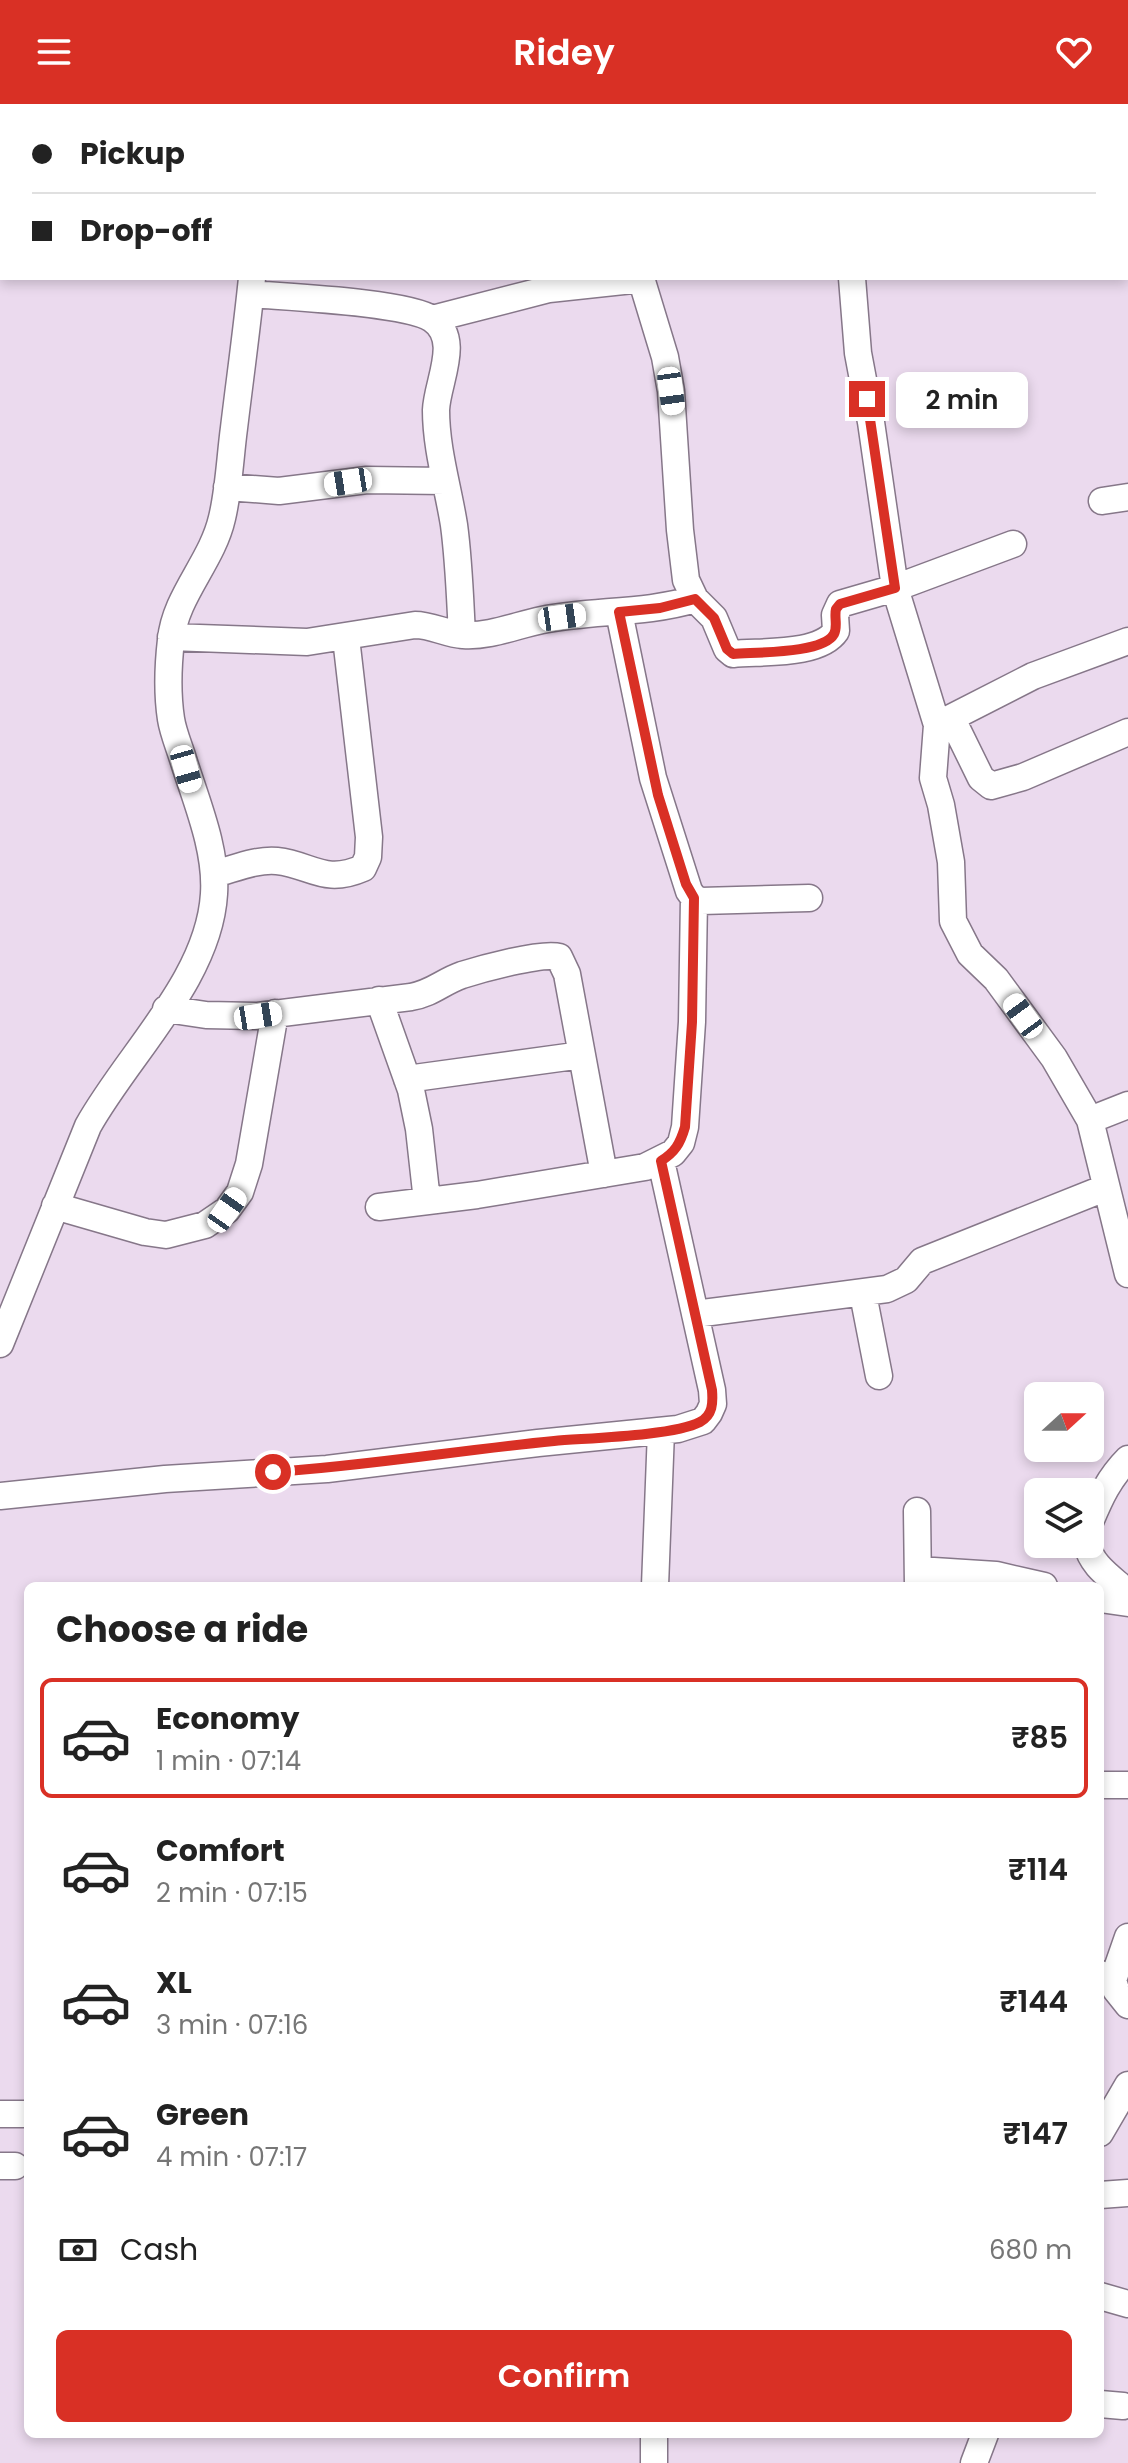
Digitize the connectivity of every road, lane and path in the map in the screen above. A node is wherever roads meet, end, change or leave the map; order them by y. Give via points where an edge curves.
1 (631, 280) edge
2 (642, 280) edge
3 (852, 280) edge
4 (251, 286) edge
5 (524, 286) edge
6 (432, 319) junction
7 (445, 481) junction
8 (227, 487) junction
9 (1013, 544) dead end
10 (895, 588) junction
11 (695, 599) junction
12 (619, 612) junction
13 (462, 635) junction
14 (171, 637) junction
15 (346, 638) junction
16 (1128, 641) edge
17 (945, 722) junction
18 (1128, 732) edge
19 (214, 874) junction
20 (694, 898) junction
21 (809, 898) dead end
22 (379, 1000) junction
23 (166, 1009) junction
24 (275, 1013) junction
25 (582, 1055) junction
26 (407, 1079) junction
27 (1128, 1105) edge
28 (1090, 1120) junction
29 (661, 1161) junction
30 (604, 1174) junction
31 (1105, 1188) junction
32 (427, 1201) junction
33 (55, 1206) junction
34 (379, 1207) dead end
35 (1128, 1274) edge
36 (863, 1294) junction
37 (695, 1314) junction
38 (0, 1344) edge
39 (879, 1376) dead end
40 (661, 1431) junction
41 (1128, 1459) edge
42 (1104, 1489) edge
43 (0, 1496) edge
44 (917, 1511) dead end
45 (1092, 1558) edge
46 (918, 1578) edge
47 (655, 1582) edge
48 (1027, 1582) edge
49 (1128, 1593) edge
50 (1104, 1600) edge
51 (1128, 1603) edge
52 (1104, 1785) edge
53 (1128, 1785) edge
54 (1128, 1937) edge
55 (1106, 1977) edge
56 (1128, 2005) edge
57 (1128, 2085) edge
58 (0, 2114) edge
59 (24, 2114) edge
60 (1104, 2126) edge
61 (1128, 2193) edge
62 (1104, 2195) edge
63 (1104, 2297) edge
64 (1128, 2304) edge
65 (654, 2438) edge
66 (983, 2438) edge
67 (654, 2463) edge
68 (974, 2463) edge

1 - 5 street
2 - 11 street via 671,391 683,561
3 - 10 street via 858,353
4 - 6 street via 404,309
4 - 8 street
5 - 6 street
6 - 7 street via 447,340 436,419
7 - 8 street via 367,480 279,491
7 - 13 street via 457,549
8 - 14 street via 215,538 176,615
9 - 10 street
10 - 11 street via 840,604 836,631 815,646 733,654 714,618
10 - 17 street
11 - 12 street
12 - 13 street
12 - 20 street via 656,790
13 - 15 street via 415,625
14 - 15 street via 280,643
14 - 19 street via 171,720
15 - 19 street via 369,837 363,868 340,876 261,861
16 - 17 street via 1033,676
17 - 18 street via 991,786
17 - 28 street via 933,778 951,862 953,921 970,954 996,979 1054,1058
19 - 23 street via 204,937
20 - 21 street
20 - 29 street via 685,1127 681,1143
22 - 24 street
22 - 25 street via 430,993 460,976 552,955 559,957 567,974
22 - 26 street
23 - 24 street via 233,1017
23 - 33 street via 102,1100
24 - 33 street via 249,1164 227,1210 205,1225 166,1235
25 - 26 street
25 - 30 street
26 - 32 street
27 - 28 street
28 - 31 street
29 - 30 street
29 - 37 street
30 - 32 street
31 - 35 street
31 - 36 street via 933,1256 898,1285
32 - 34 street
33 - 38 street
36 - 37 street
36 - 39 street
37 - 40 street via 713,1404 703,1421
40 - 43 street via 327,1469
40 - 47 street
41 - 42 street
44 - 46 street
45 - 49 street
46 - 48 street via 996,1575
50 - 51 street
52 - 53 street
54 - 55 street
55 - 56 street
57 - 60 street
58 - 59 street
61 - 62 street
63 - 64 street
65 - 67 street
66 - 68 street

